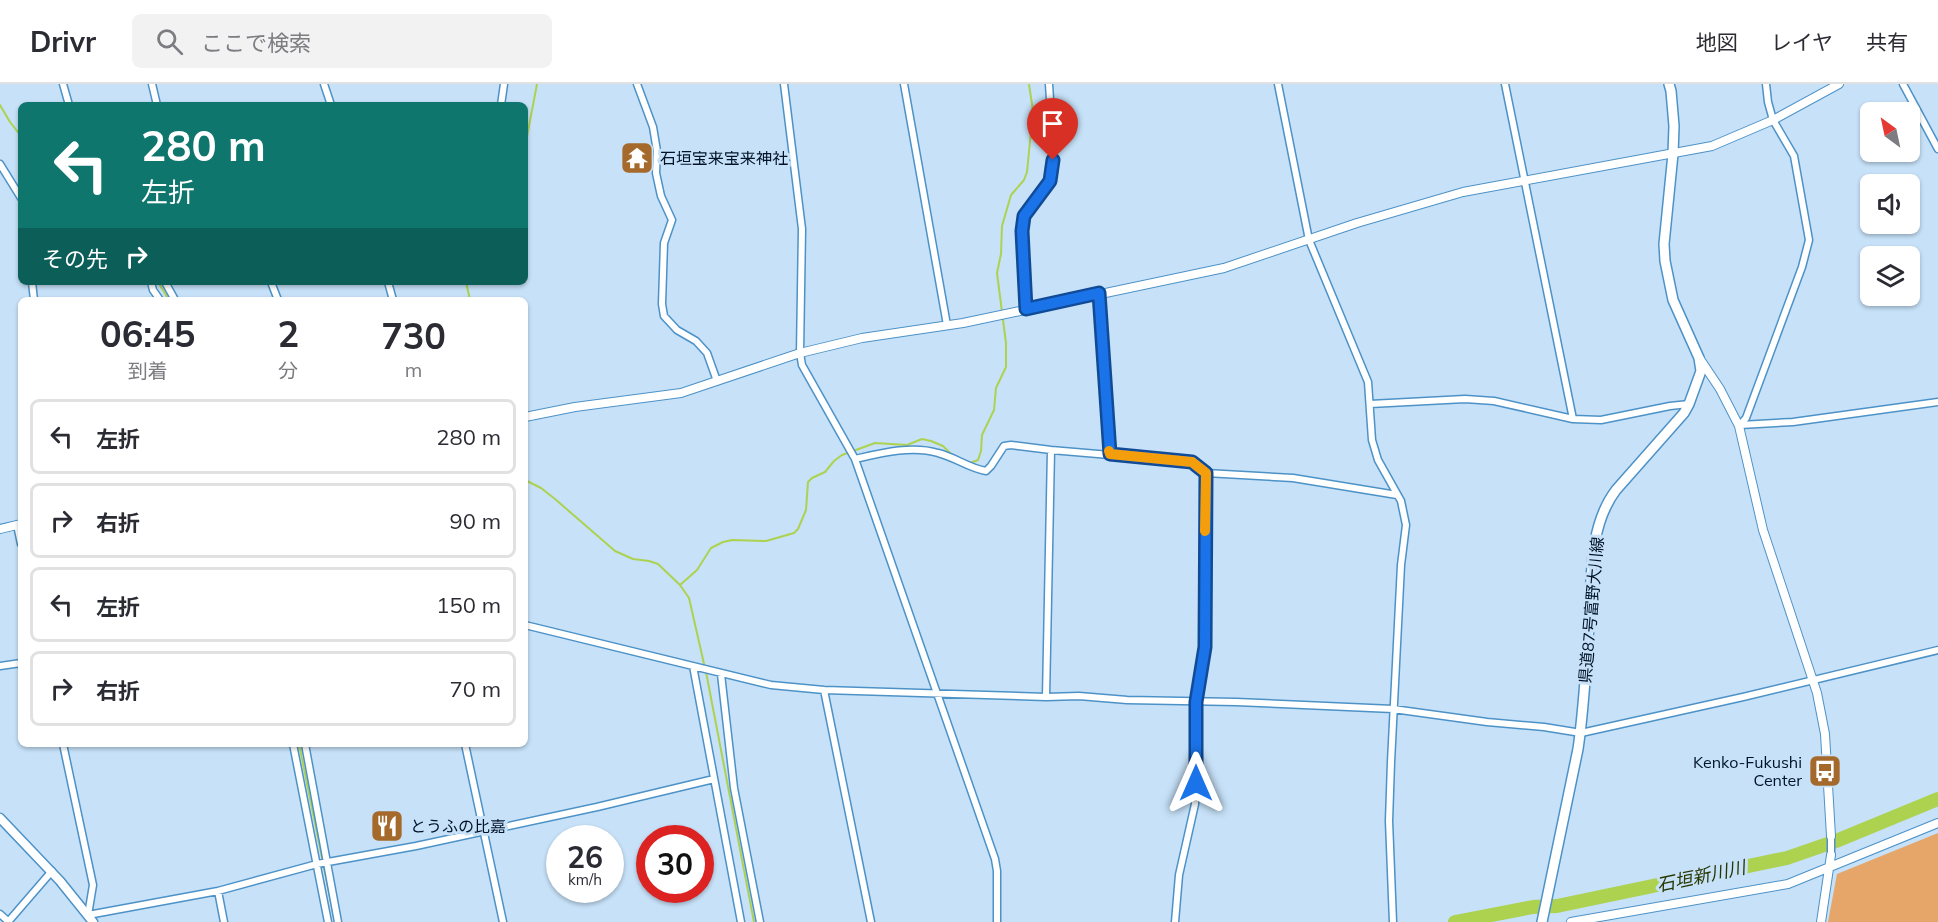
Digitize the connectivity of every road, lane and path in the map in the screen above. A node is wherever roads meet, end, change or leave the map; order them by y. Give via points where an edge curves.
1 (63, 84) edge
2 (152, 84) edge
3 (324, 84) edge
4 (504, 84) edge
5 (637, 84) edge
6 (784, 84) edge
7 (904, 84) edge
8 (1049, 84) edge
9 (1278, 84) edge
10 (1505, 84) edge
11 (1669, 84) edge
12 (1766, 84) edge
13 (1839, 84) edge
14 (1903, 84) edge
15 (68, 102) edge
16 (156, 102) edge
17 (330, 102) edge
18 (501, 102) edge
19 (1773, 120) junction
20 (1938, 149) edge
21 (1673, 154) junction
22 (0, 164) edge
23 (1523, 180) junction
24 (18, 193) edge
25 (1309, 240) junction
26 (1099, 293) junction
27 (1026, 309) junction
28 (946, 325) junction
29 (800, 353) junction
30 (1699, 358) junction
31 (717, 381) junction
32 (1938, 402) edge
33 (1370, 404) junction
34 (1689, 404) junction
35 (528, 416) edge
36 (1573, 419) junction
37 (1739, 426) junction
38 (1051, 450) junction
39 (1110, 454) junction
40 (855, 459) junction
41 (1206, 473) junction
42 (1397, 495) junction
43 (18, 525) edge
44 (0, 529) edge
45 (528, 626) edge
46 (1938, 650) edge
47 (18, 663) edge
48 (0, 666) edge
49 (693, 666) junction
50 (721, 674) junction
51 (1813, 680) junction
52 (824, 690) junction
53 (938, 693) junction
54 (1046, 697) junction
55 (1196, 702) junction
56 (1393, 709) junction
57 (1581, 733) junction
58 (64, 747) edge
59 (294, 747) edge
60 (305, 747) edge
61 (466, 747) edge
62 (714, 779) junction
63 (0, 818) edge
64 (1938, 823) edge
65 (484, 831) junction
66 (1831, 836) joint
67 (1831, 855) joint
68 (326, 862) junction
69 (317, 864) junction
70 (1830, 868) junction
71 (52, 871) junction
72 (218, 891) junction
73 (0, 914) edge
74 (90, 919) edge
75 (1543, 919) edge
76 (1393, 921) edge
77 (8, 922) edge
78 (224, 922) edge
79 (328, 922) edge
80 (338, 922) edge
81 (502, 922) edge
82 (741, 922) edge
83 (760, 922) edge
84 (871, 922) edge
85 (997, 922) edge
86 (1175, 922) edge
87 (1570, 922) edge
88 (1821, 922) edge

1 - 15 street
2 - 16 street
3 - 17 street
4 - 18 street
5 - 31 street via 653,127 656,173 672,220 664,243 664,316 707,353
6 - 29 street via 802,229
7 - 28 street
8 - 27 street via 1053,147 1050,181 1024,216 1022,231
9 - 25 street
10 - 23 street
11 - 21 main road
12 - 19 street
13 - 19 street
14 - 20 street
19 - 21 street via 1712,146
19 - 37 street via 1794,156 1809,240 1746,418
21 - 23 street
21 - 30 main road via 1665,261 1673,300
22 - 24 street
23 - 25 street via 1431,200
23 - 36 street
25 - 26 street via 1224,268
25 - 33 street via 1368,382
26 - 27 street
26 - 39 street
27 - 28 street
28 - 29 street via 862,338
29 - 31 street
29 - 40 street via 801,364
30 - 34 main road, 県道87号富野大川線 via 1701,371
30 - 37 street
31 - 35 street via 681,393
32 - 37 street
33 - 36 street via 1494,401
33 - 42 street via 1375,450
34 - 36 street via 1601,420
34 - 57 main road, 県道87号富野大川線 via 1616,490 1602,513 1594,551
37 - 51 street via 1762,530
38 - 39 street
38 - 40 street via 1004,446 986,471 920,449
38 - 54 street
39 - 41 street via 1192,462
40 - 53 street
41 - 42 street via 1293,478
41 - 55 street via 1205,647
42 - 56 street via 1406,525
43 - 44 street
45 - 49 street
46 - 51 street
47 - 48 street
49 - 50 street
49 - 62 street
50 - 52 street via 771,685
50 - 83 street via 734,788
51 - 57 street
51 - 66 street via 1825,734
52 - 53 street
52 - 84 street
53 - 54 street
53 - 85 street via 995,859
54 - 55 street
55 - 56 street
55 - 86 street via 1196,804 1179,875
56 - 57 street
56 - 76 street via 1389,821
57 - 75 main road, 県道87号富野大川線
58 - 74 street via 93,885
59 - 69 street
60 - 68 street
61 - 65 street
62 - 65 street
62 - 82 street
63 - 71 main road
64 - 70 street
65 - 68 street
65 - 81 street
66 - 67 street
67 - 70 street
68 - 69 street
68 - 80 street
69 - 72 street
69 - 79 street
70 - 87 street via 1788,884
70 - 88 street
71 - 74 main road
71 - 77 street
72 - 74 street
72 - 78 street
73 - 77 street

